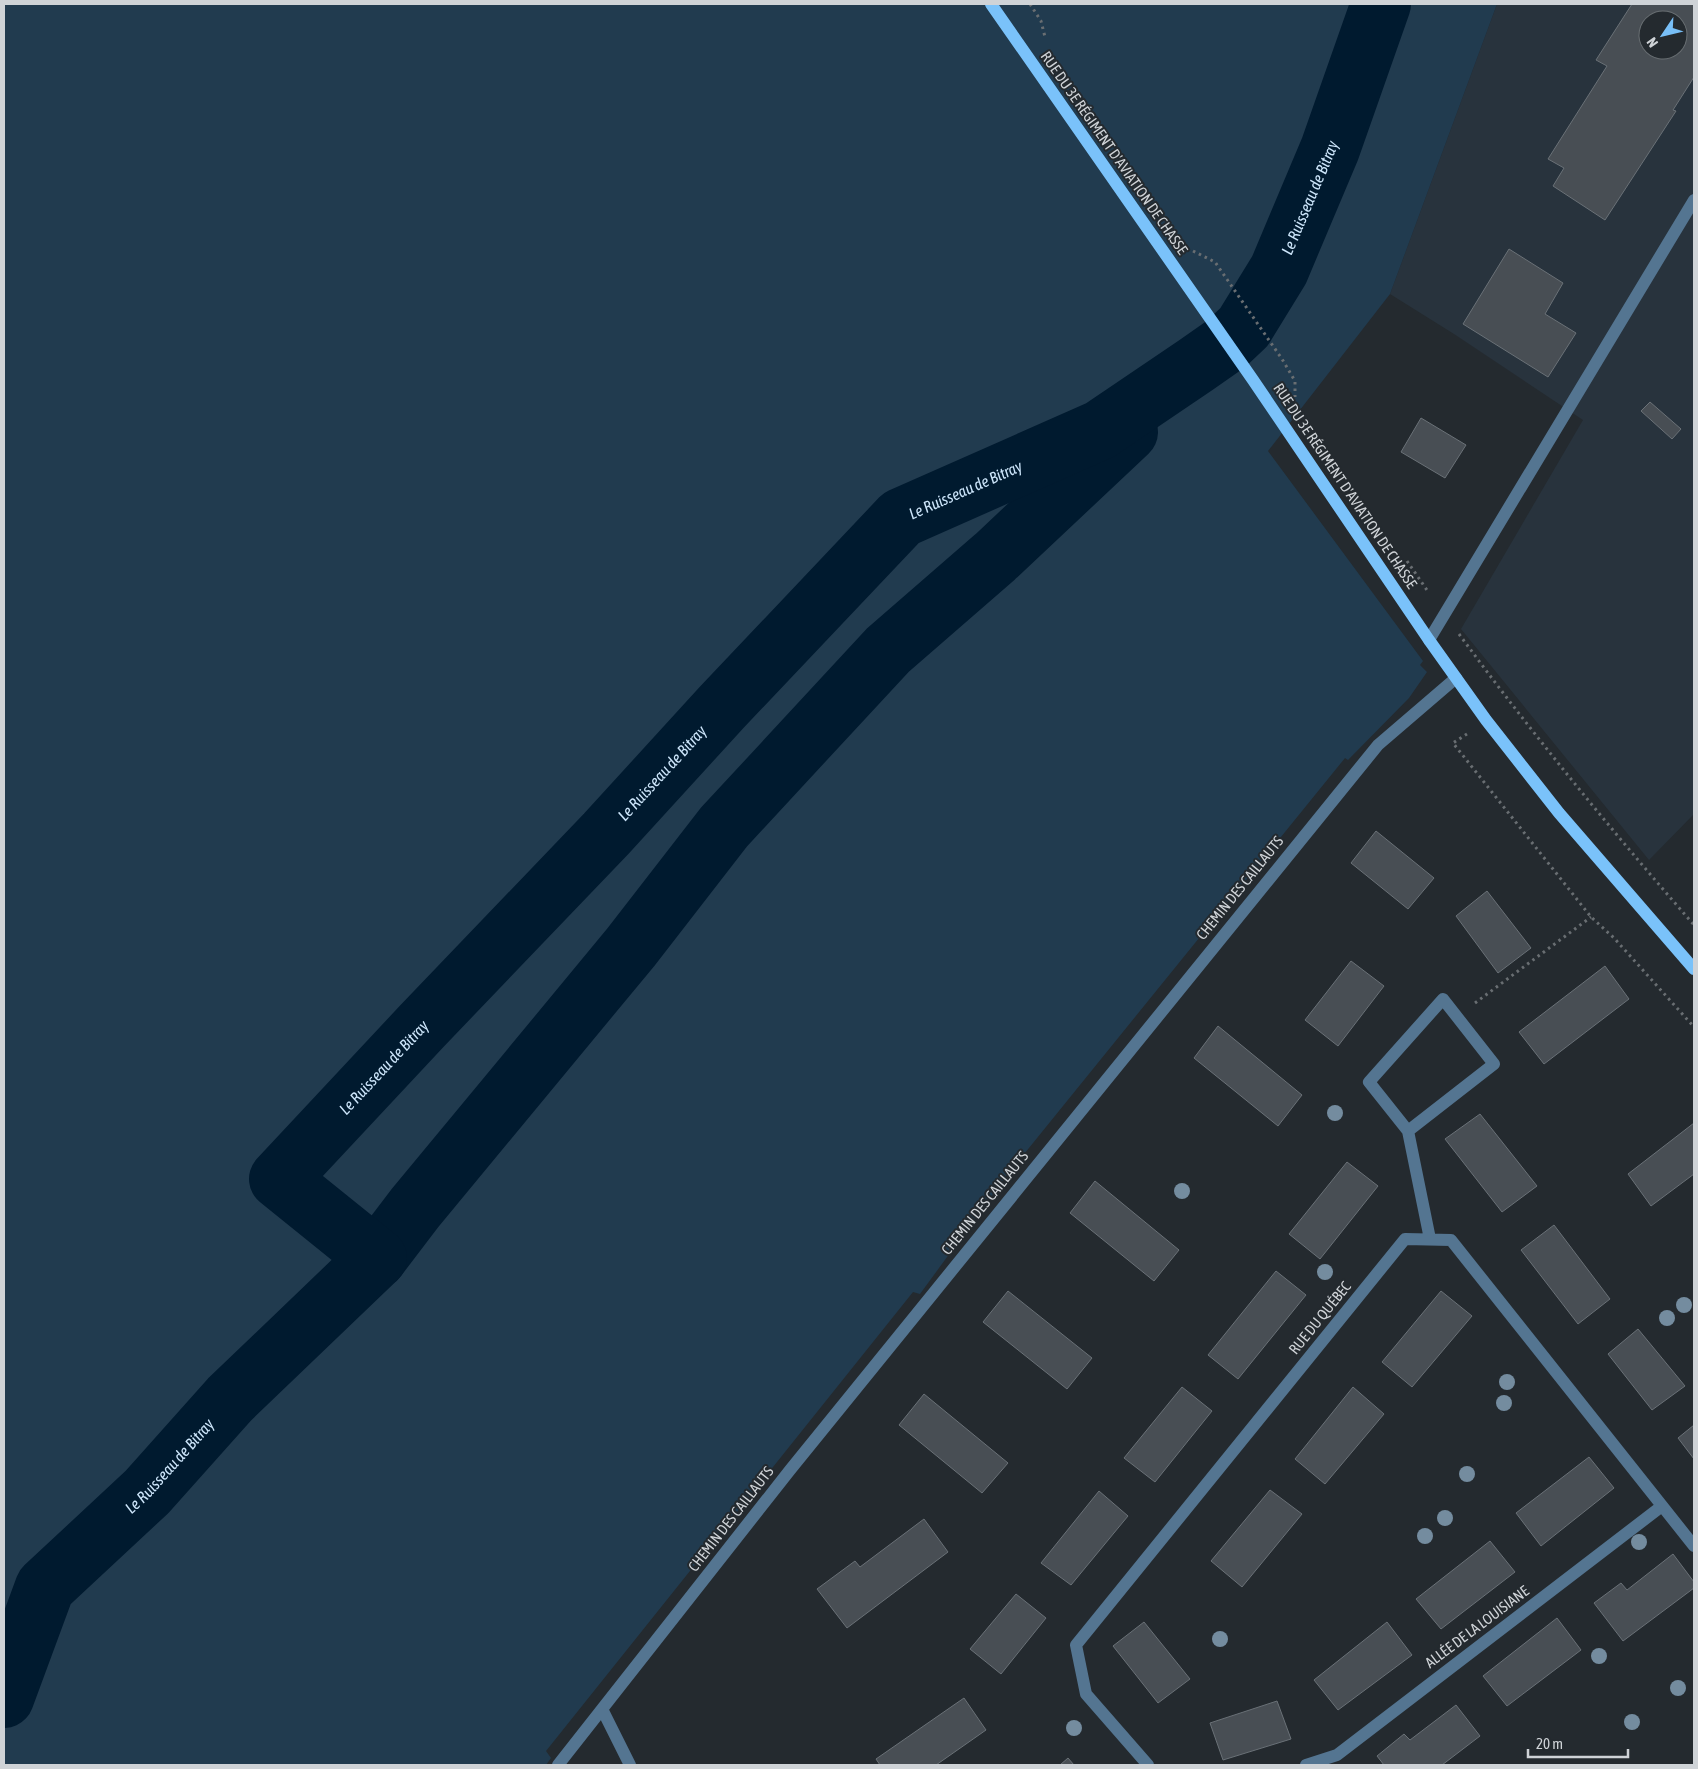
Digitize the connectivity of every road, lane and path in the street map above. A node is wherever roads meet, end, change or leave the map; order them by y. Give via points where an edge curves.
1 (991, 4) edge
2 (1694, 200) edge
3 (1223, 274) dead end
4 (1295, 400) dead end
5 (1406, 559) dead end
6 (1444, 614) junction
7 (1429, 640) junction
8 (1456, 678) junction
9 (1467, 733) dead end
10 (1591, 917) junction
11 (1694, 925) edge
12 (1694, 969) edge
13 (1457, 1017) junction
14 (1694, 1027) edge
15 (1408, 1131) junction
16 (1430, 1239) junction
17 (1662, 1506) junction
18 (1694, 1546) edge
19 (602, 1708) junction
20 (558, 1765) edge
21 (630, 1765) edge
22 (1148, 1765) edge
23 (1306, 1765) edge

1 - 7 main road, RUE DU 3E RÉGIMENT D'AVIATION DE CHASSE via 1254,380
2 - 6 street
3 - 4 path via 1295,381
5 - 6 path
6 - 7 street
6 - 11 path via 1570,779
7 - 8 main road, RUE DU 3E RÉGIMENT D'AVIATION DE CHASSE
8 - 12 main road, RUE DU 3E RÉGIMENT D'AVIATION DE CHASSE via 1559,813
8 - 19 street, CHEMIN DES CAILLAUTS via 1378,745 790,1470
9 - 10 path via 1453,743
10 - 13 path
10 - 14 path
13 - 15 street via 1494,1064
13 - 15 street via 1443,999 1369,1082
15 - 16 street
16 - 17 street, RUE DU QUÉBEC via 1451,1240
16 - 22 street, RUE DU QUÉBEC via 1405,1239 1076,1645 1086,1694
17 - 18 street, RUE DU QUÉBEC
17 - 23 street, ALLÉE DE LA LOUISIANE via 1337,1755
19 - 20 street, CHEMIN DES CAILLAUTS
19 - 21 street

